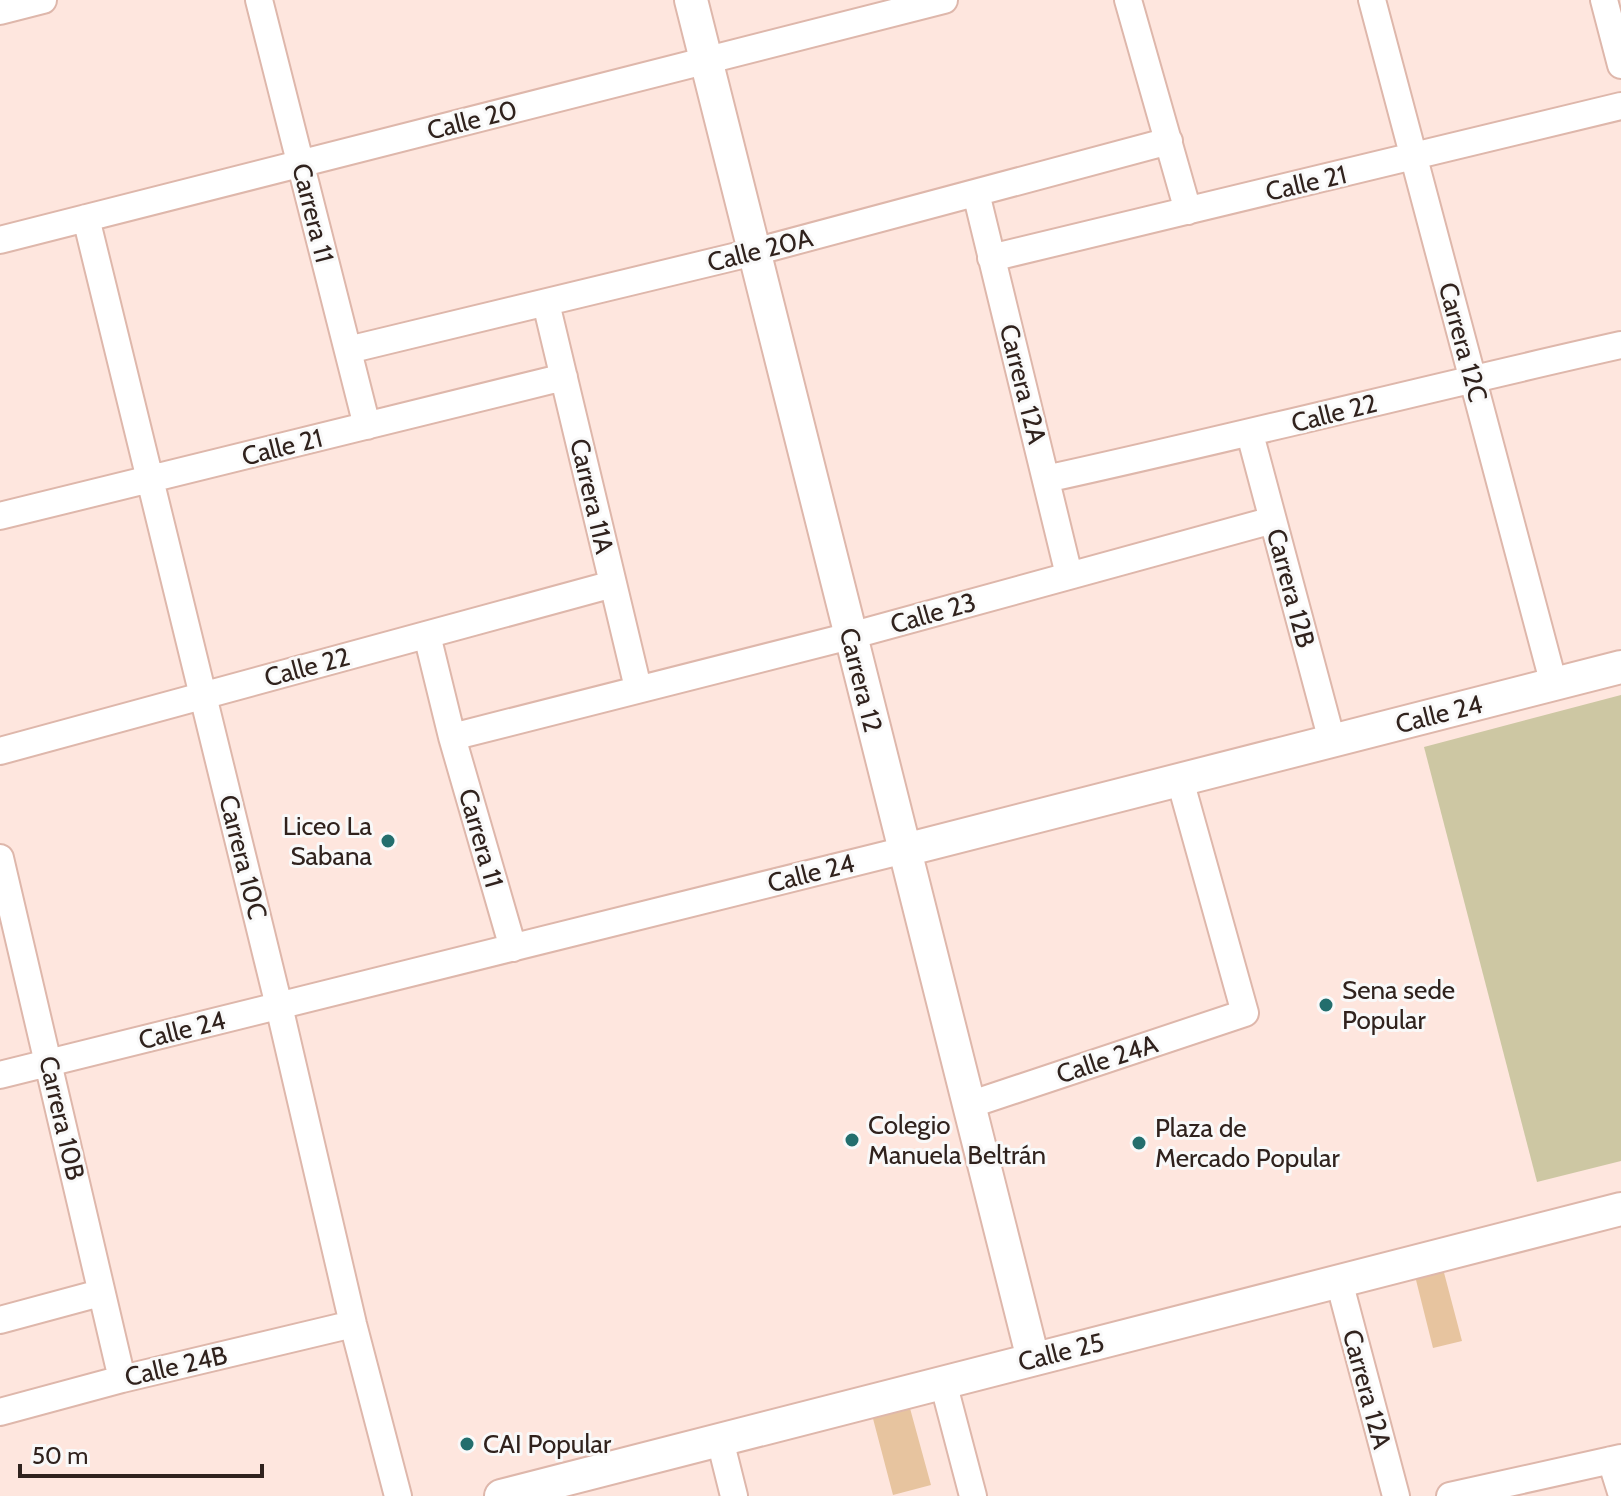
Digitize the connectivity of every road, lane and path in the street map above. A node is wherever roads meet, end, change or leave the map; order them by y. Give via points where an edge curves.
1 (43, 0) edge
2 (259, 0) edge
3 (691, 0) edge
4 (944, 0) edge
5 (1128, 0) edge
6 (1372, 0) edge
7 (1604, 0) edge
8 (884, 7) edge
9 (0, 11) edge
10 (706, 60) junction
11 (1621, 65) edge
12 (1621, 106) edge
13 (1169, 141) junction
14 (1414, 157) junction
15 (301, 164) junction
16 (976, 193) junction
17 (1188, 211) junction
18 (86, 218) junction
19 (0, 240) edge
20 (754, 252) junction
21 (991, 258) junction
22 (546, 303) junction
23 (1621, 345) edge
24 (348, 350) junction
25 (564, 377) junction
26 (1473, 378) junction
27 (367, 426) junction
28 (1250, 434) junction
29 (150, 479) junction
30 (1046, 479) junction
31 (0, 516) edge
32 (1273, 520) junction
33 (1069, 575) junction
34 (613, 584) junction
35 (427, 635) junction
36 (850, 636) junction
37 (1621, 667) edge
38 (1554, 685) junction
39 (638, 688) junction
40 (204, 695) junction
41 (452, 737) junction
42 (1332, 741) junction
43 (0, 751) edge
44 (1180, 780) junction
45 (905, 850) junction
46 (0, 858) edge
47 (513, 948) junction
48 (279, 1006) junction
49 (50, 1063) junction
50 (0, 1075) edge
51 (969, 1105) junction
52 (1621, 1209) edge
53 (1339, 1281) junction
54 (100, 1293) junction
55 (0, 1320) edge
56 (353, 1324) junction
57 (1033, 1359) junction
58 (122, 1379) junction
59 (943, 1382) junction
60 (0, 1412) edge
61 (720, 1440) junction
62 (1616, 1459) edge
63 (1621, 1492) edge
64 (398, 1496) edge
65 (501, 1496) edge
66 (734, 1496) edge
67 (973, 1496) edge
68 (1396, 1496) edge
69 (1450, 1496) edge

1 - 9 street
2 - 15 street, Carrera 11
3 - 10 street, Carrera 12
4 - 8 street, Calle 20
5 - 13 street
6 - 14 street, Carrera 12C
7 - 11 street
8 - 10 street, Calle 20
10 - 15 street, Calle 20
10 - 20 street, Carrera 12
12 - 14 street, Calle 21
13 - 16 street, Calle 20A
13 - 17 street
14 - 17 street, Calle 21
14 - 26 street, Carrera 12C
15 - 18 street, Calle 20
15 - 24 street, Carrera 11
16 - 20 street, Calle 20A
16 - 21 street, Carrera 12A
17 - 21 street, Calle 21
18 - 19 street, Calle 20
18 - 29 street, Carrera 10C
20 - 22 street, Calle 20A
20 - 36 street, Carrera 12
21 - 30 street, Carrera 12A
22 - 24 street, Calle 20A
22 - 25 street, Carrera 11A
23 - 26 street, Calle 22
24 - 27 street, Carrera 11
25 - 27 street, Calle 21
25 - 34 street, Carrera 11A
26 - 28 street, Calle 22
26 - 38 street, Carrera 12C
27 - 29 street, Calle 21
28 - 30 street, Calle 22
28 - 32 street, Carrera 12B
29 - 31 street, Calle 21
29 - 40 street, Carrera 10C
30 - 33 street, Carrera 12A
32 - 33 street, Calle 23
32 - 42 street, Carrera 12B
33 - 36 street, Calle 23
34 - 35 street, Calle 22
34 - 39 street, Carrera 11A
35 - 40 street, Calle 22
35 - 41 street, Carrera 11
36 - 39 street, Calle 23
36 - 45 street, Carrera 12
37 - 38 street, Calle 24
38 - 42 street, Calle 24
39 - 41 street, Calle 23
40 - 43 street, Calle 22
40 - 48 street, Carrera 10C
41 - 47 street, Carrera 11
42 - 44 street, Calle 24
44 - 45 street, Calle 24
44 - 51 street, Calle 24A via 1245,1013
45 - 47 street, Calle 24
45 - 51 street, Carrera 12
46 - 49 street, Carrera 10B
47 - 48 street, Calle 24
48 - 49 street, Calle 24
48 - 56 street, Carrera 10C
49 - 50 street, Calle 24
49 - 54 street, Carrera 10B
51 - 57 street, Carrera 12
52 - 53 street, Calle 25
53 - 57 street, Calle 25
53 - 68 street, Carrera 12A
54 - 55 street
54 - 58 street, Carrera 10B
56 - 58 street, Calle 24B
56 - 64 street, Carrera 10C
57 - 59 street, Calle 25
58 - 60 street, Calle 24B
59 - 61 street, Calle 25
59 - 67 street
61 - 65 street, Calle 25
61 - 66 street
62 - 63 street
62 - 69 street

